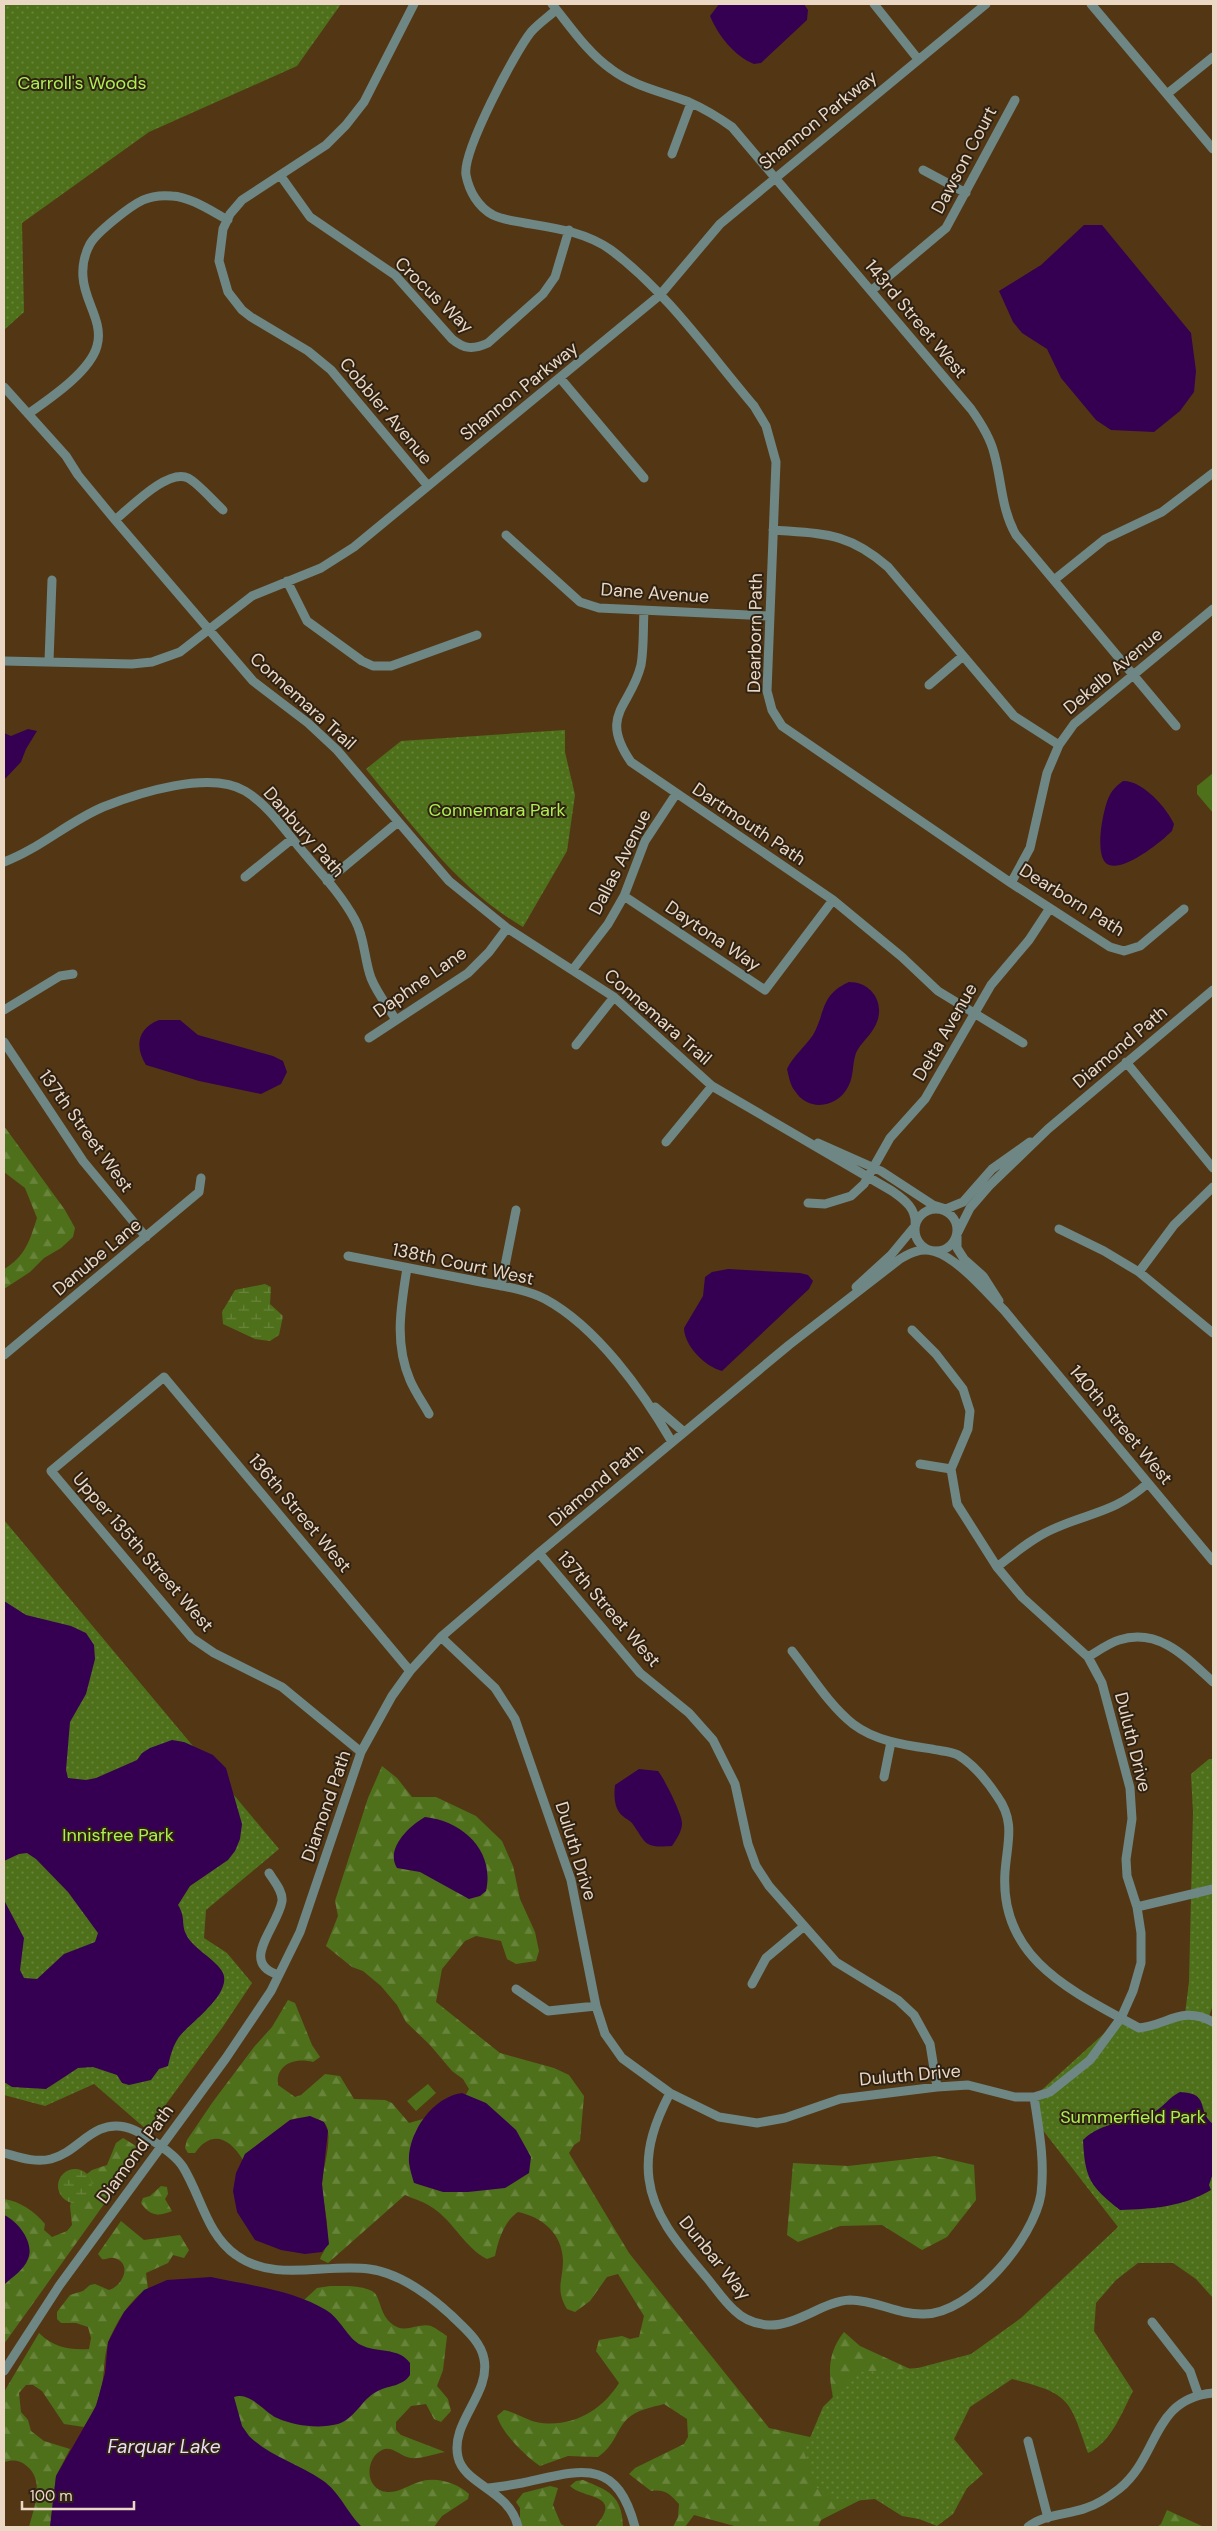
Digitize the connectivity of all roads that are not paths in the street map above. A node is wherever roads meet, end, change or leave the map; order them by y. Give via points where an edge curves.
1 (414, 4) edge
2 (874, 4) edge
3 (986, 4) edge
4 (1091, 4) edge
5 (554, 7) edge
6 (1213, 57) edge
7 (918, 59) junction
8 (1167, 94) junction
9 (1015, 100) dead end
10 (691, 103) junction
11 (1213, 149) edge
12 (672, 154) dead end
13 (923, 170) dead end
14 (280, 175) junction
15 (774, 177) junction
16 (966, 193) junction
17 (228, 220) junction
18 (570, 230) junction
19 (871, 291) junction
20 (660, 295) junction
21 (560, 378) junction
22 (4, 387) edge
23 (28, 414) junction
24 (1213, 473) edge
25 (644, 478) dead end
26 (428, 486) junction
27 (223, 510) dead end
28 (115, 520) junction
29 (773, 530) junction
30 (506, 535) dead end
31 (52, 580) dead end
32 (1054, 580) junction
33 (287, 581) junction
34 (1213, 609) edge
35 (644, 611) junction
36 (770, 616) junction
37 (209, 631) junction
38 (476, 635) dead end
39 (963, 656) junction
40 (4, 661) edge
41 (49, 661) junction
42 (1133, 675) junction
43 (929, 685) dead end
44 (1176, 726) dead end
45 (1059, 746) junction
46 (676, 794) junction
47 (398, 822) junction
48 (292, 839) junction
49 (4, 862) edge
50 (245, 877) dead end
51 (327, 881) junction
52 (1012, 883) junction
53 (624, 896) junction
54 (833, 900) junction
55 (1050, 908) junction
56 (1184, 909) dead end
57 (507, 928) junction
58 (574, 968) junction
59 (73, 974) dead end
60 (1213, 990) edge
61 (614, 997) junction
62 (4, 1010) edge
63 (973, 1014) junction
64 (396, 1020) junction
65 (369, 1038) dead end
66 (4, 1042) edge
67 (1023, 1042) dead end
68 (576, 1045) dead end
69 (1126, 1062) junction
70 (712, 1086) junction
71 (1048, 1129) junction
72 (666, 1142) dead end
73 (1213, 1168) edge
74 (872, 1173) junction
75 (201, 1178) dead end
76 (1213, 1186) edge
77 (808, 1203) dead end
78 (940, 1209) junction
79 (516, 1210) dead end
80 (915, 1226) junction
81 (1059, 1229) dead end
82 (957, 1234) junction
83 (146, 1238) junction
84 (933, 1251) junction
85 (348, 1256) dead end
86 (407, 1268) junction
87 (1139, 1272) junction
88 (501, 1286) junction
89 (1004, 1310) junction
90 (912, 1330) dead end
91 (1213, 1332) edge
92 (789, 1345) junction
93 (4, 1355) edge
94 (164, 1376) joint
95 (649, 1402) junction
96 (429, 1414) dead end
97 (684, 1432) junction
98 (672, 1442) junction
99 (920, 1464) dead end
100 (951, 1469) junction
101 (1148, 1484) junction
102 (539, 1553) junction
103 (1213, 1561) edge
104 (997, 1567) junction
105 (441, 1637) junction
106 (792, 1652) dead end
107 (1088, 1657) junction
108 (410, 1671) junction
109 (1213, 1682) edge
110 (891, 1742) junction
111 (361, 1752) junction
112 (884, 1777) dead end
113 (268, 1873) dead end
114 (1213, 1889) edge
115 (1137, 1907) junction
116 (803, 1927) junction
117 (279, 1975) junction
118 (752, 1984) dead end
119 (516, 1989) dead end
120 (596, 2006) junction
121 (1121, 2018) junction
122 (1213, 2022) edge
123 (937, 2087) junction
124 (670, 2093) junction
125 (1034, 2097) junction
126 (161, 2146) junction
127 (4, 2153) edge
128 (1152, 2322) dead end
129 (4, 2371) edge
130 (1213, 2393) edge
131 (1198, 2394) junction
132 (1028, 2442) dead end
133 (488, 2488) junction
134 (1048, 2518) junction
135 (518, 2527) edge
136 (635, 2527) edge
137 (1028, 2527) edge

1 - 14 street, Cobbler Avenue via 364,102 346,125 326,145
2 - 7 street
3 - 7 street, Shannon Parkway
4 - 8 street
5 - 10 street, 143rd Street West via 592,54 612,70 632,82
5 - 18 street, Dearborn Path via 516,52 469,152 466,174 473,197 491,214
6 - 8 street
7 - 15 street, Shannon Parkway
8 - 11 street
9 - 16 street, Dawson Court
10 - 12 street
10 - 15 street, 143rd Street West via 732,128
13 - 16 street
14 - 17 street, Cobbler Avenue via 242,200
14 - 18 street, Crocus Way via 310,217 395,275 452,339 469,348 488,343 543,294 554,277
15 - 19 street, 143rd Street West
15 - 20 street, Shannon Parkway via 720,224
16 - 19 street, Dawson Court via 940,235
17 - 23 street via 185,198 161,195 137,204 102,232 91,243 83,268 87,297 97,320 98,345 88,365
17 - 26 street, Cobbler Avenue via 220,240 219,261 224,282 234,301 251,318 308,351 331,370
18 - 20 street, Dearborn Path via 610,250
19 - 32 street, 143rd Street West via 980,422 994,453 1010,523
20 - 21 street, Shannon Parkway
20 - 29 street, Dearborn Path via 754,406 766,426 776,462
21 - 25 street
21 - 26 street, Shannon Parkway
22 - 23 street, Connemara Trail
23 - 28 street, Connemara Trail via 66,456
24 - 32 street via 1162,512 1105,539
26 - 33 street, Shannon Parkway via 354,547 321,568
27 - 28 street via 188,478 176,477 159,483
28 - 37 street, Connemara Trail
29 - 36 street, Dearborn Path
29 - 39 street via 831,534 869,550 888,566
30 - 35 street, Dane Avenue via 580,602 599,608
31 - 41 street
32 - 42 street, 143rd Street West
33 - 37 street, Shannon Parkway via 252,596
33 - 38 street via 306,621 373,666 391,666
34 - 42 street, Dekalb Avenue
35 - 36 street, Dane Avenue
35 - 46 street, Dartmouth Path via 641,665 619,709 617,735 631,762
36 - 52 street, Dearborn Path via 767,691 772,710 782,726
37 - 41 street, Shannon Parkway via 180,652 152,662
37 - 47 street, Connemara Trail via 253,681 337,750
39 - 43 street
39 - 45 street via 1014,716
40 - 41 street, Shannon Parkway
42 - 44 street, 143rd Street West
42 - 45 street, Dekalb Avenue via 1074,724
45 - 52 street, Dekalb Avenue via 1047,774 1030,848
46 - 53 street, Dallas Avenue via 645,841
46 - 54 street, Dartmouth Path
47 - 51 street
47 - 57 street, Connemara Trail via 449,881
48 - 49 street, Danbury Path via 262,804 244,790 217,782 138,794 67,825 18,857
48 - 50 street
48 - 51 street, Danbury Path
51 - 64 street, Danbury Path via 355,920 371,978
52 - 55 street, Dearborn Path
53 - 54 street, Daytona Way via 765,990
53 - 58 street, Dallas Avenue via 608,924
54 - 63 street, Dartmouth Path via 938,991
55 - 56 street, Dearborn Path via 1110,947 1124,951 1140,946
55 - 63 street, Delta Avenue
57 - 58 street, Connemara Trail
57 - 64 street, Daphne Lane via 468,973
58 - 61 street, Connemara Trail
59 - 62 street via 60,976
60 - 69 street, Diamond Path
61 - 68 street
61 - 70 street, Connemara Trail
63 - 67 street, Dartmouth Path
63 - 74 street, Delta Avenue via 925,1099 890,1138
64 - 65 street, Daphne Lane
66 - 83 street, 137th Street West via 83,1161
69 - 71 street, Diamond Path
69 - 73 street
70 - 72 street
70 - 74 street, Connemara Trail
71 - 78 street, Diamond Path via 992,1169 963,1202
71 - 82 street, Diamond Path via 989,1186 970,1208
74 - 77 street, Delta Avenue via 851,1196 825,1204
74 - 78 street, Connemara Trail
74 - 80 street, Connemara Trail via 909,1204
75 - 83 street, Danube Lane via 199,1192
76 - 87 street via 1174,1224
78 - 80 street, Diamond Path via 924,1214
78 - 82 street via 953,1218
79 - 88 street
80 - 84 street via 919,1242
80 - 92 street, Diamond Path via 891,1256
81 - 87 street
82 - 84 street, Diamond Path via 948,1248
82 - 89 street, 140th Street West via 960,1255 983,1276
83 - 93 street, Danube Lane
84 - 89 street, 140th Street West via 962,1270
84 - 92 street, Diamond Path via 915,1251 900,1259
85 - 86 street, 138th Court West
86 - 88 street, 138th Court West
86 - 96 street via 400,1313 400,1345 409,1380
87 - 91 street
88 - 95 street, 138th Court West via 543,1298 577,1320
89 - 101 street, 140th Street West
90 - 100 street via 963,1389 970,1410 968,1429
92 - 97 street, Diamond Path
94 - 108 street, 136th Street West
94 - 111 street, Upper 135th Street West via 51,1471 192,1638 214,1653 282,1687
95 - 97 street, 138th Court West
95 - 98 street, 138th Court West
97 - 98 street, Diamond Path
98 - 102 street, Diamond Path
99 - 100 street
100 - 104 street, Duluth Drive via 957,1504
101 - 103 street, 140th Street West
101 - 104 street via 1120,1505 1037,1537
102 - 105 street, Diamond Path
102 - 116 street, 137th Street West via 640,1673 689,1713 713,1740 735,1784 756,1866 768,1886
104 - 107 street, Duluth Drive via 1022,1597
105 - 108 street, Diamond Path
105 - 120 street, Duluth Drive via 495,1688 515,1719 572,1880
106 - 110 street via 854,1724
107 - 109 street via 1118,1640 1149,1638 1178,1649
107 - 115 street, Duluth Drive via 1102,1683 1130,1788 1132,1819 1126,1876
108 - 111 street, Diamond Path
110 - 112 street
110 - 121 street via 956,1754 979,1773 998,1797 1008,1818 1010,1841 1005,1894 1018,1937 1030,1956 1056,1980
111 - 117 street, Diamond Path via 300,1932
113 - 117 street via 283,1899 260,1954 262,1965 268,1972
114 - 115 street
115 - 121 street, Duluth Drive via 1141,1962 1134,1991
116 - 118 street via 766,1958
116 - 123 street, 137th Street West via 836,1962 898,2000 914,2016 930,2044
117 - 126 street, Diamond Path via 250,2024
119 - 120 street via 548,2010
120 - 124 street, Duluth Drive via 605,2034 622,2058
121 - 122 street via 1139,2028 1184,2014 1203,2016
121 - 125 street, Duluth Drive via 1090,2060 1050,2092
123 - 124 street, Duluth Drive via 840,2099 785,2118 757,2123 719,2116
123 - 125 street, Duluth Drive via 968,2085 1016,2098
124 - 125 street, Dunbar Way via 655,2123 649,2150 649,2180 657,2209 672,2236 734,2311 751,2322 769,2325 784,2323 847,2300 870,2301 924,2314 948,2310 968,2298 1014,2250 1030,2224 1040,2197 1044,2164
126 - 127 street via 133,2129 115,2126 95,2131 70,2150 51,2159 27,2159
126 - 129 street, Diamond Path via 43,2308
126 - 133 street via 183,2167 216,2233 235,2255 258,2266 291,2270 367,2268 384,2272 404,2280 436,2302 472,2335 484,2356 485,2377 459,2436 458,2458 468,2473
128 - 131 street via 1190,2371
130 - 131 street
131 - 134 street via 1181,2402 1168,2414 1143,2462 1119,2488 1087,2508
132 - 134 street
133 - 135 street via 511,2507
133 - 136 street via 570,2472 591,2472 613,2483 624,2496
134 - 137 street

